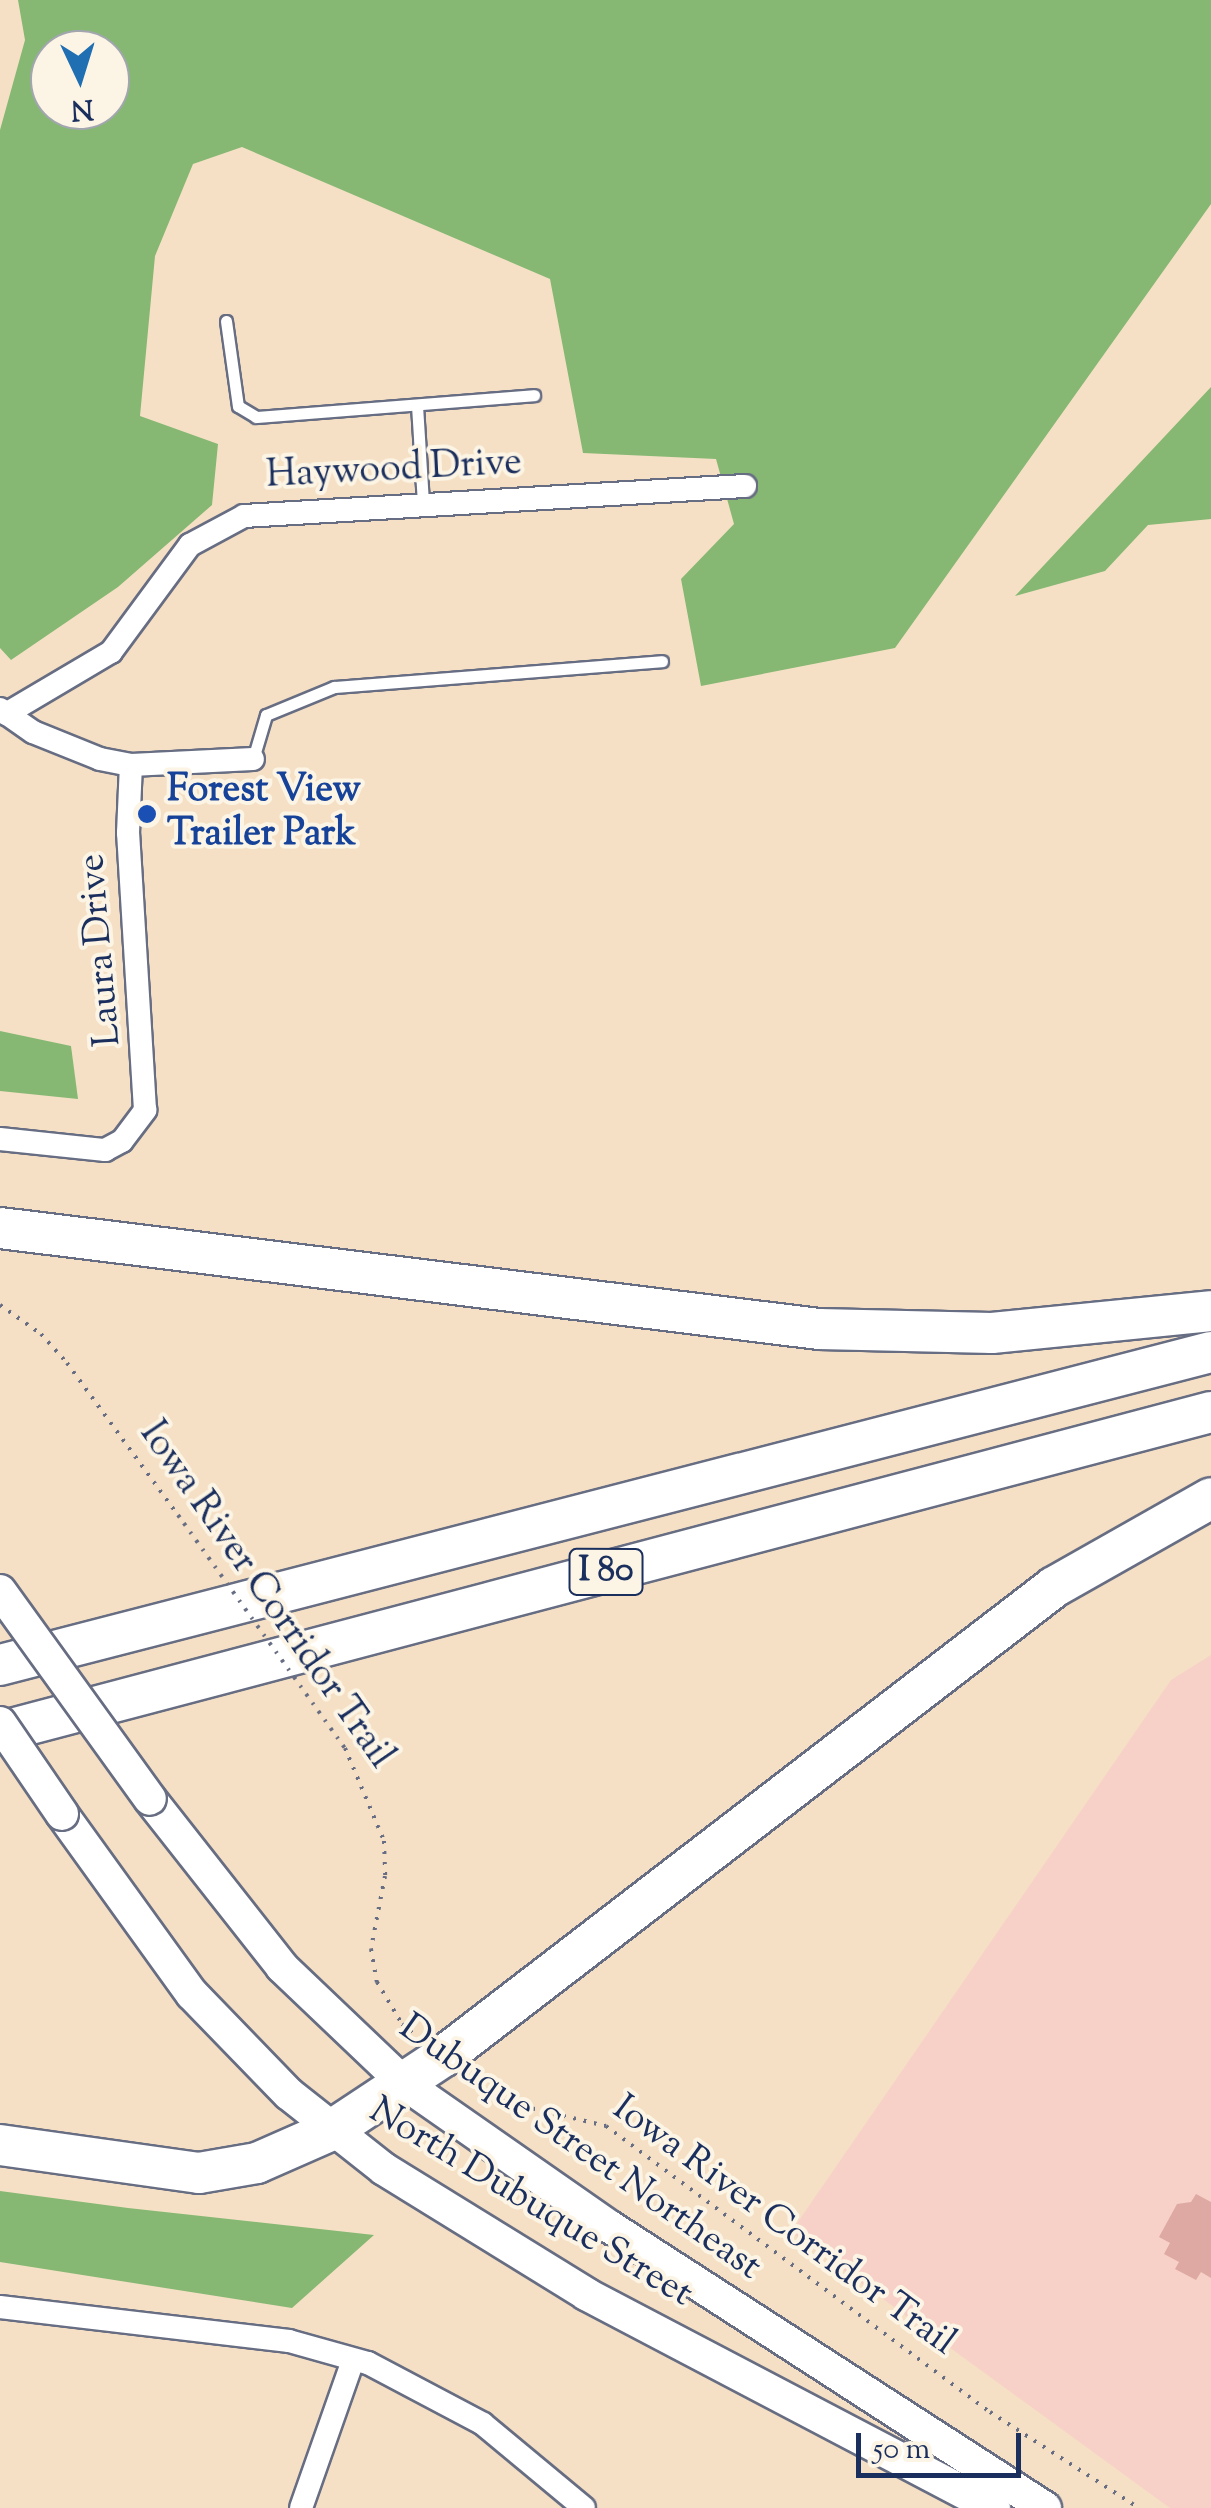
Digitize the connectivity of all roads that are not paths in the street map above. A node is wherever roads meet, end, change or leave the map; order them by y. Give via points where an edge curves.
1 (226, 321) dead end
2 (534, 395) dead end
3 (416, 405) junction
4 (746, 486) dead end
5 (423, 504) junction
6 (662, 662) dead end
7 (3, 711) edge
8 (252, 759) joint
9 (131, 765) junction
10 (0, 1138) edge
11 (0, 1228) edge
12 (1211, 1311) edge
13 (1211, 1352) edge
14 (1211, 1412) edge
15 (1211, 1498) edge
16 (0, 1590) edge
17 (0, 1665) edge
18 (0, 1723) edge
19 (0, 1732) edge
20 (405, 2084) junction
21 (332, 2130) junction
22 (0, 2145) edge
23 (0, 2307) edge
24 (353, 2360) junction
25 (302, 2508) edge
26 (584, 2508) edge
27 (994, 2508) edge
28 (1045, 2508) edge

1 - 3 lane via 238,406 256,416
2 - 3 lane
3 - 5 lane
4 - 5 street, Haywood Drive
5 - 7 street, Haywood Drive via 263,513 209,532 170,567 111,652
6 - 8 lane via 334,687 266,715
7 - 9 street via 69,750
8 - 9 street
9 - 10 street, Laura Drive via 128,833 145,1110 122,1141 105,1150
11 - 12 highway via 818,1329 992,1333
13 - 17 highway, I 80
14 - 19 highway, I 80
15 - 20 highway via 1054,1587
16 - 20 main road, Dubuque Street Northeast, bridge via 150,1799 282,1967
18 - 21 main road, North Dubuque Street, bridge via 192,1994
20 - 21 highway
20 - 28 main road, Dubuque Street Northeast via 610,2227
21 - 22 highway via 257,2163 199,2173
21 - 27 main road, North Dubuque Street via 446,2210 586,2294
23 - 24 street via 289,2341
24 - 25 street
24 - 26 street via 413,2382 467,2414

